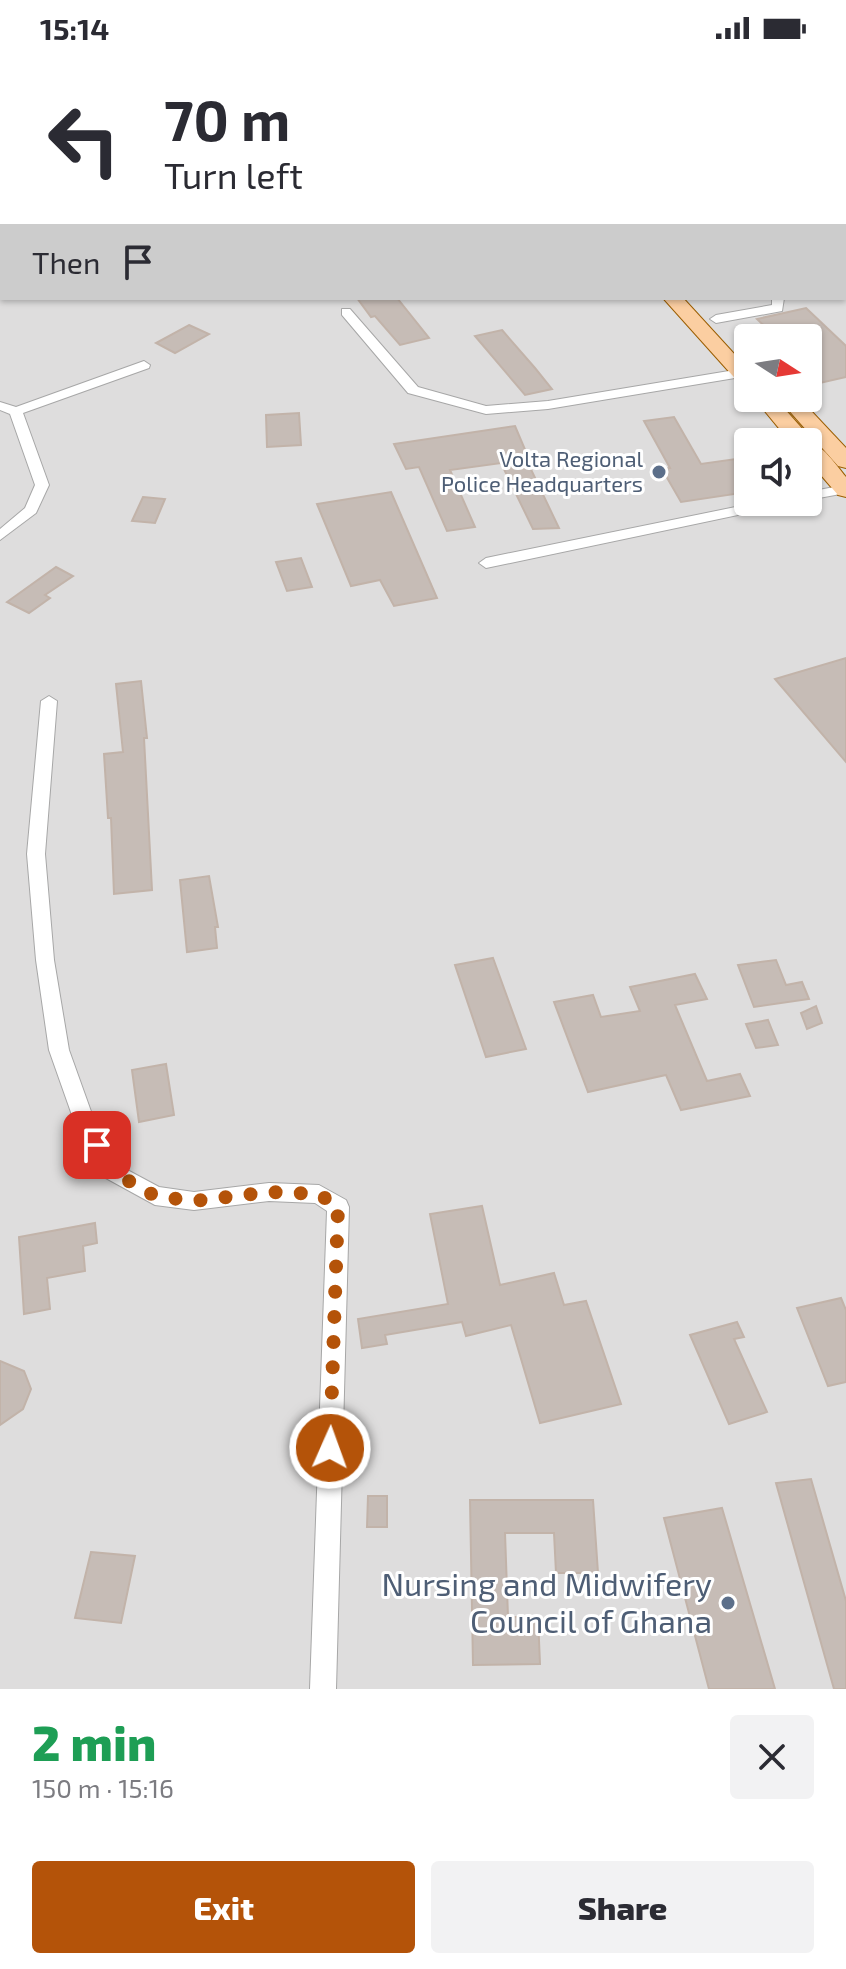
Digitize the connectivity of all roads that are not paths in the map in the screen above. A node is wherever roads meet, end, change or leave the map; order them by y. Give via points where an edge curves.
1 (675, 300) edge
2 (698, 300) edge
3 (778, 300) edge
4 (346, 312) dead end
5 (716, 319) junction
6 (734, 349) edge
7 (734, 357) edge
8 (144, 365) dead end
9 (734, 371) edge
10 (0, 406) edge
11 (16, 411) junction
12 (776, 412) edge
13 (801, 412) edge
14 (791, 428) edge
15 (846, 461) edge
16 (822, 463) edge
17 (846, 489) edge
18 (822, 493) edge
19 (734, 512) edge
20 (0, 536) edge
21 (486, 563) dead end
22 (49, 701) dead end
23 (323, 1689) edge

1 - 7 main road
2 - 5 main road
3 - 5 street via 778,308
4 - 9 street via 413,390 486,410 548,405
5 - 6 main road
8 - 11 street
10 - 11 street
11 - 20 street via 42,485 31,510
12 - 14 main road
13 - 15 main road
16 - 17 main road
17 - 18 street
19 - 21 street
22 - 23 street via 36,854 45,960 59,1050 83,1118 111,1171 155,1196 194,1201 269,1192 319,1194 338,1207

